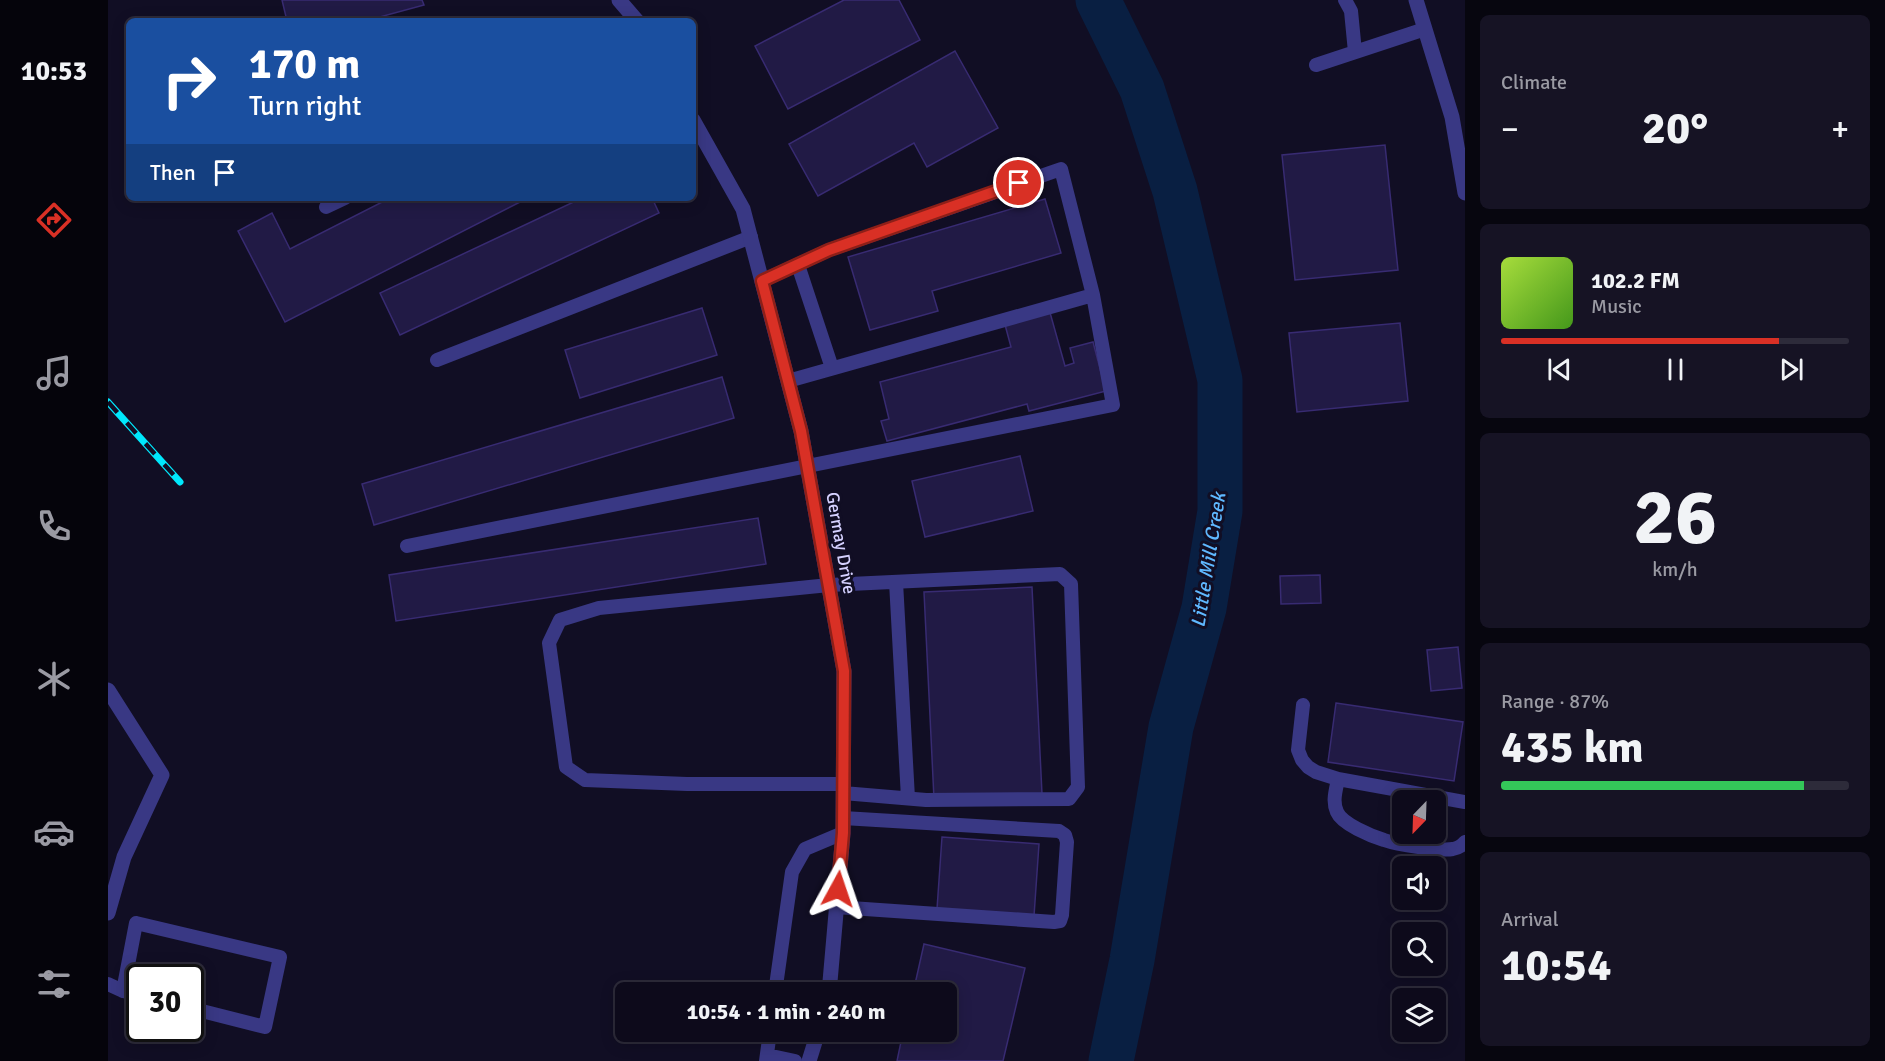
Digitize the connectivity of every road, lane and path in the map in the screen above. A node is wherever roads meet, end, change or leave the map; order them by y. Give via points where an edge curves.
1 (619, 0) edge
2 (1346, 0) edge
3 (1416, 0) edge
4 (634, 18) edge
5 (1425, 29) junction
6 (1355, 52) junction
7 (1316, 65) dead end
8 (696, 125) edge
9 (1465, 193) edge
10 (339, 201) edge
11 (326, 207) dead end
12 (751, 237) junction
13 (798, 265) junction
14 (762, 281) junction
15 (1093, 295) junction
16 (437, 360) dead end
17 (832, 368) junction
18 (788, 381) junction
19 (808, 467) junction
20 (407, 546) dead end
21 (896, 582) junction
22 (829, 585) junction
23 (108, 690) edge
24 (1303, 705) dead end
25 (1338, 779) junction
26 (843, 789) junction
27 (908, 798) junction
28 (1465, 801) edge
29 (843, 826) junction
30 (1465, 842) edge
31 (836, 908) junction
32 (108, 913) edge
33 (128, 964) edge
34 (126, 975) edge
35 (777, 982) edge
36 (829, 982) edge
37 (108, 984) edge
38 (123, 991) junction
39 (126, 992) edge
40 (204, 1012) edge
41 (768, 1042) edge
42 (815, 1042) edge
43 (766, 1058) edge
44 (795, 1061) edge
45 (809, 1061) edge

1 - 4 street
2 - 6 lane
3 - 5 street
5 - 6 lane
5 - 9 street via 1452,117
6 - 7 lane
8 - 12 street, Germay Drive via 743,209
10 - 11 lane
12 - 14 street, Germay Drive
12 - 16 lane
13 - 14 lane
13 - 15 lane via 829,250 1061,169
13 - 17 lane
14 - 18 street, Germay Drive
15 - 17 lane
15 - 19 lane via 1113,405
17 - 18 lane
18 - 19 street, Germay Drive
19 - 20 lane
19 - 22 street, Germay Drive
21 - 22 lane
21 - 27 lane
21 - 27 lane via 1060,574 1071,584 1078,787 1069,798
22 - 26 street, Germay Drive via 844,671
22 - 26 lane via 599,608 560,620 549,643 566,766 585,780
23 - 32 street via 162,776 124,857
24 - 25 lane via 1298,750 1302,760 1316,772
25 - 28 lane
25 - 30 lane via 1334,799 1337,812 1346,823 1384,840 1428,848 1454,849
26 - 27 lane
26 - 29 street, Germay Drive
29 - 31 street, Germay Drive
29 - 31 lane via 1059,831 1067,842 1062,915 1060,921 1054,922
29 - 35 lane via 805,849 792,872
31 - 36 street, Germay Drive
33 - 40 lane via 136,923 280,957 265,1027
34 - 38 lane
37 - 38 lane
38 - 39 lane
41 - 43 lane
42 - 45 street
43 - 44 lane

